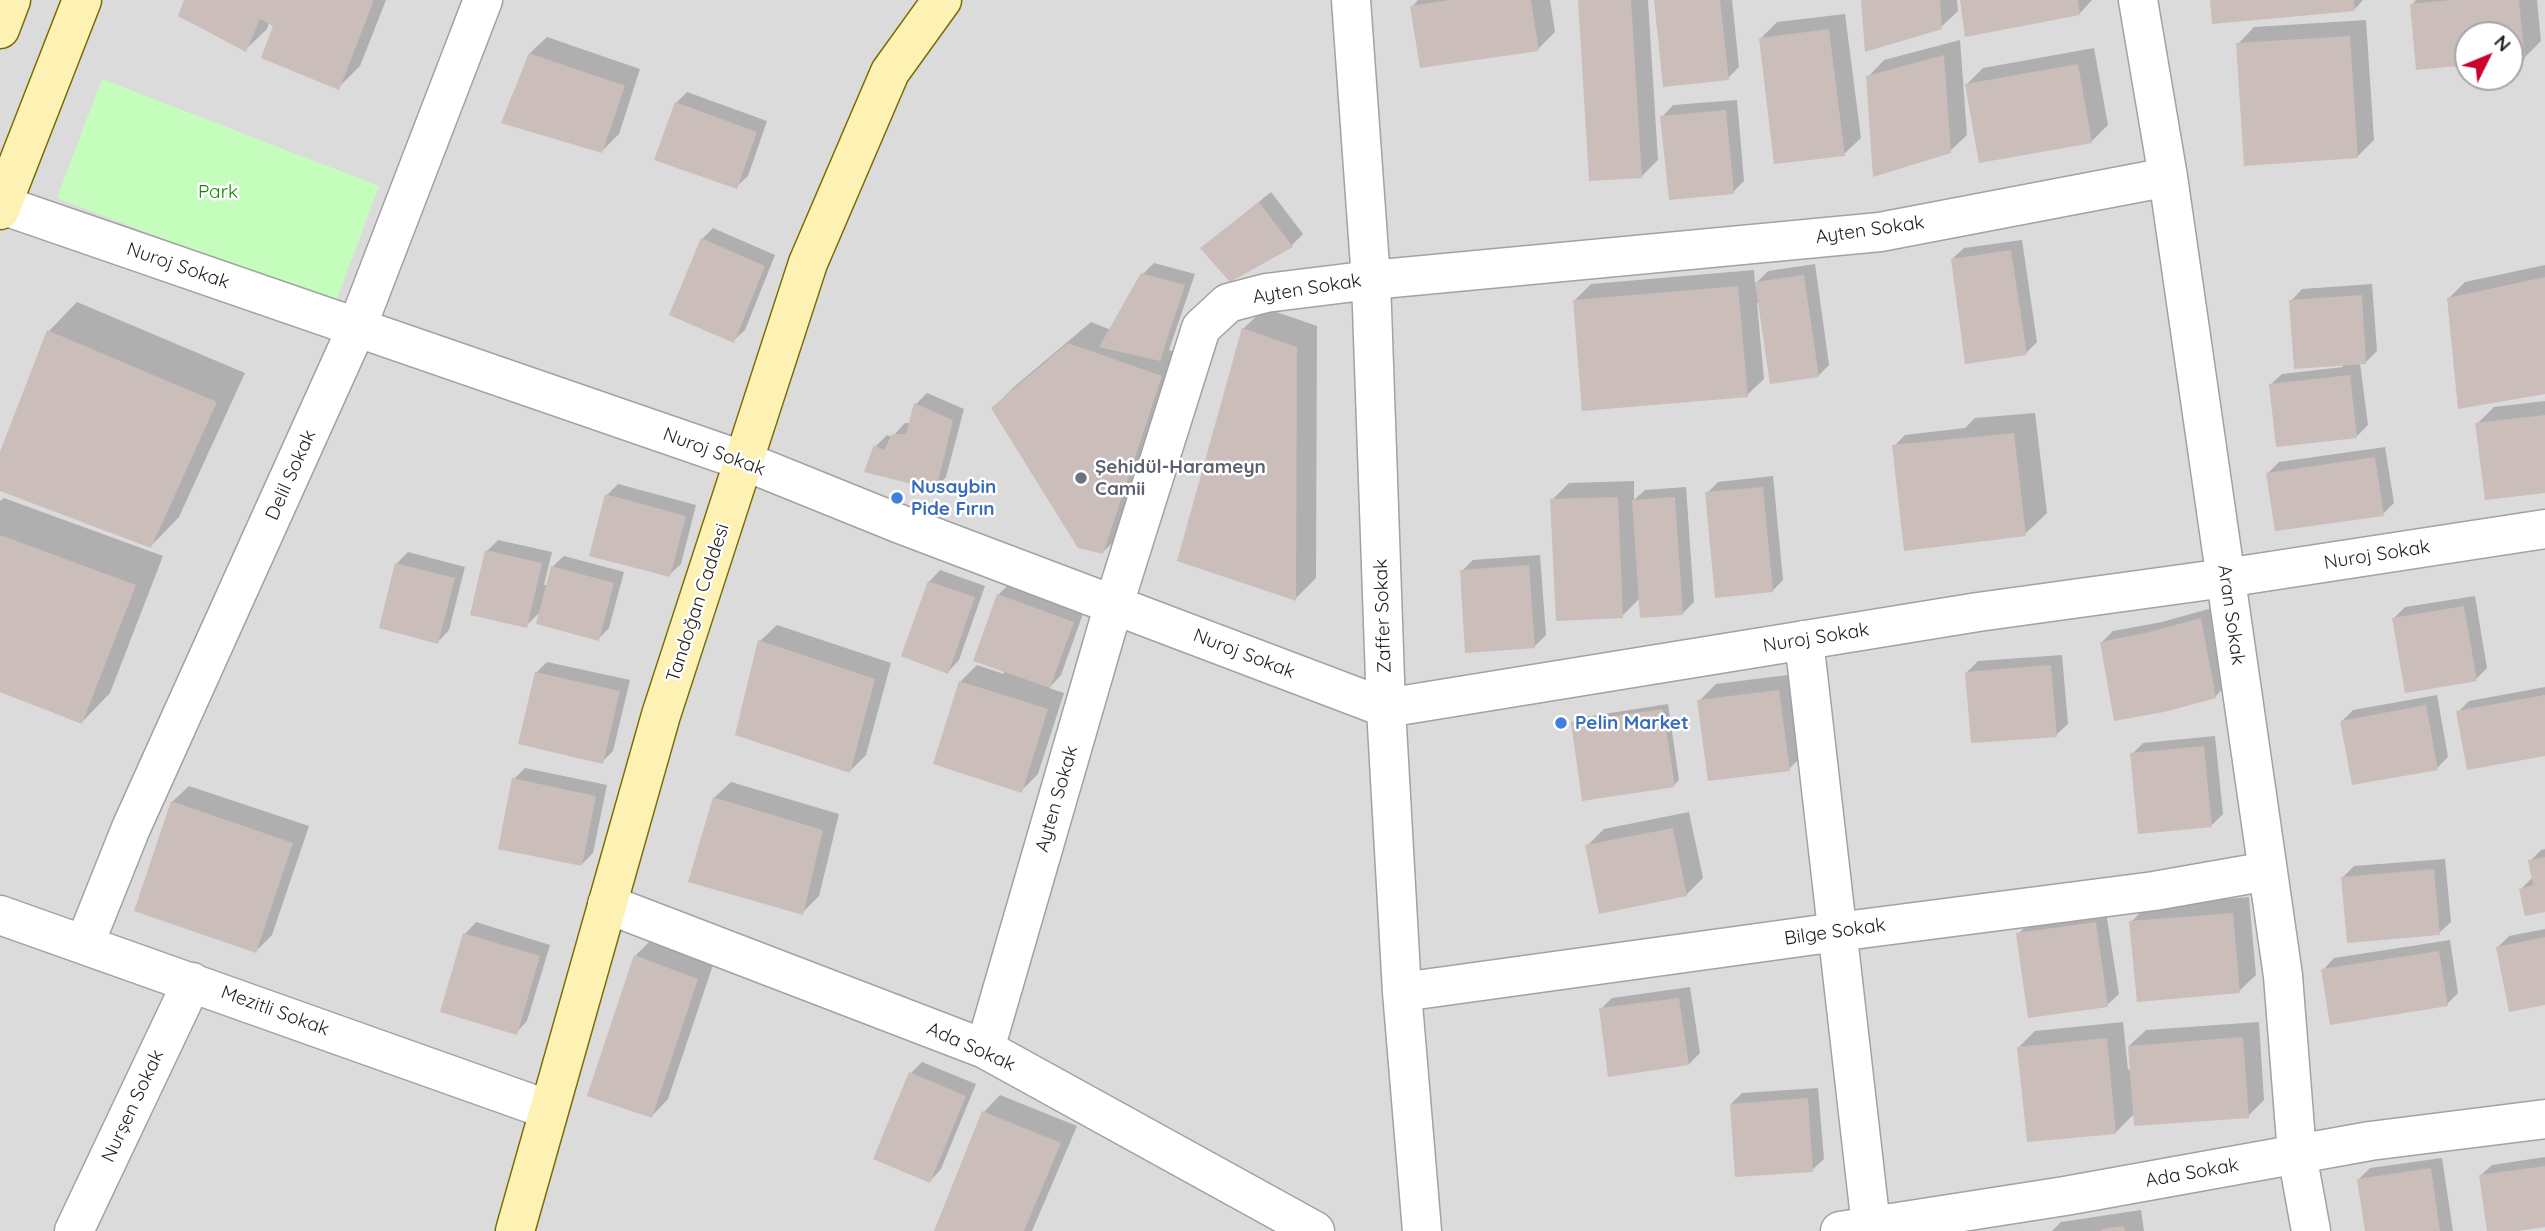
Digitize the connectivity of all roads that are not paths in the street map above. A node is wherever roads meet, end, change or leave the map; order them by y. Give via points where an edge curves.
1 (11, 0) edge
2 (82, 0) edge
3 (483, 0) edge
4 (942, 0) edge
5 (1351, 0) edge
6 (2138, 0) edge
7 (0, 29) edge
8 (2168, 177) junction
9 (1, 205) edge
10 (1371, 280) junction
11 (357, 327) junction
12 (744, 461) junction
13 (2545, 530) edge
14 (2225, 578) junction
15 (1114, 604) junction
16 (1804, 640) junction
17 (1386, 708) junction
18 (2268, 871) junction
19 (607, 904) junction
20 (0, 915) edge
21 (1837, 932) junction
22 (85, 943) junction
23 (192, 982) junction
24 (1402, 992) junction
25 (985, 1048) junction
26 (549, 1110) junction
27 (2545, 1118) edge
28 (2297, 1154) junction
29 (1291, 1225) edge
30 (1856, 1228) edge
31 (74, 1231) edge
32 (515, 1231) edge
33 (1422, 1231) edge
34 (2311, 1231) edge

1 - 7 street
2 - 9 street
3 - 11 street, Delil Sokak
4 - 12 street, Tandoğan Caddesi via 890,72 808,264
5 - 10 street, Zaffer Sokak
6 - 8 street, Aran Sokak
8 - 10 street, Ayten Sokak via 1880,232
8 - 14 street, Aran Sokak
9 - 11 street, Nuroj Sokak
10 - 15 street, Ayten Sokak via 1266,293 1228,303 1201,328
10 - 17 street, Zaffer Sokak
11 - 12 street, Nuroj Sokak
11 - 22 street, Delil Sokak via 131,828
12 - 15 street, Nuroj Sokak
12 - 19 street, Tandoğan Caddesi via 661,715
13 - 14 street, Nuroj Sokak
14 - 16 street, Nuroj Sokak
14 - 18 street, Aran Sokak
15 - 17 street, Nuroj Sokak
15 - 25 street, Ayten Sokak
16 - 17 street, Nuroj Sokak
16 - 21 street
17 - 24 street, Zaffer Sokak
18 - 21 street, Bilge Sokak via 2154,891
18 - 28 street, Aran Sokak via 2283,976
19 - 25 street, Ada Sokak
19 - 26 street, Tandoğan Caddesi
20 - 22 street, Mezitli Sokak
21 - 24 street, Bilge Sokak
21 - 30 street
22 - 23 street, Mezitli Sokak
23 - 26 street, Mezitli Sokak
23 - 31 street, Nurşen Sokak
24 - 33 street, Zaffer Sokak
25 - 29 street, Ada Sokak
26 - 32 street, Tandoğan Caddesi
27 - 28 street, Ada Sokak
28 - 30 street, Ada Sokak
28 - 34 street, Aran Sokak

